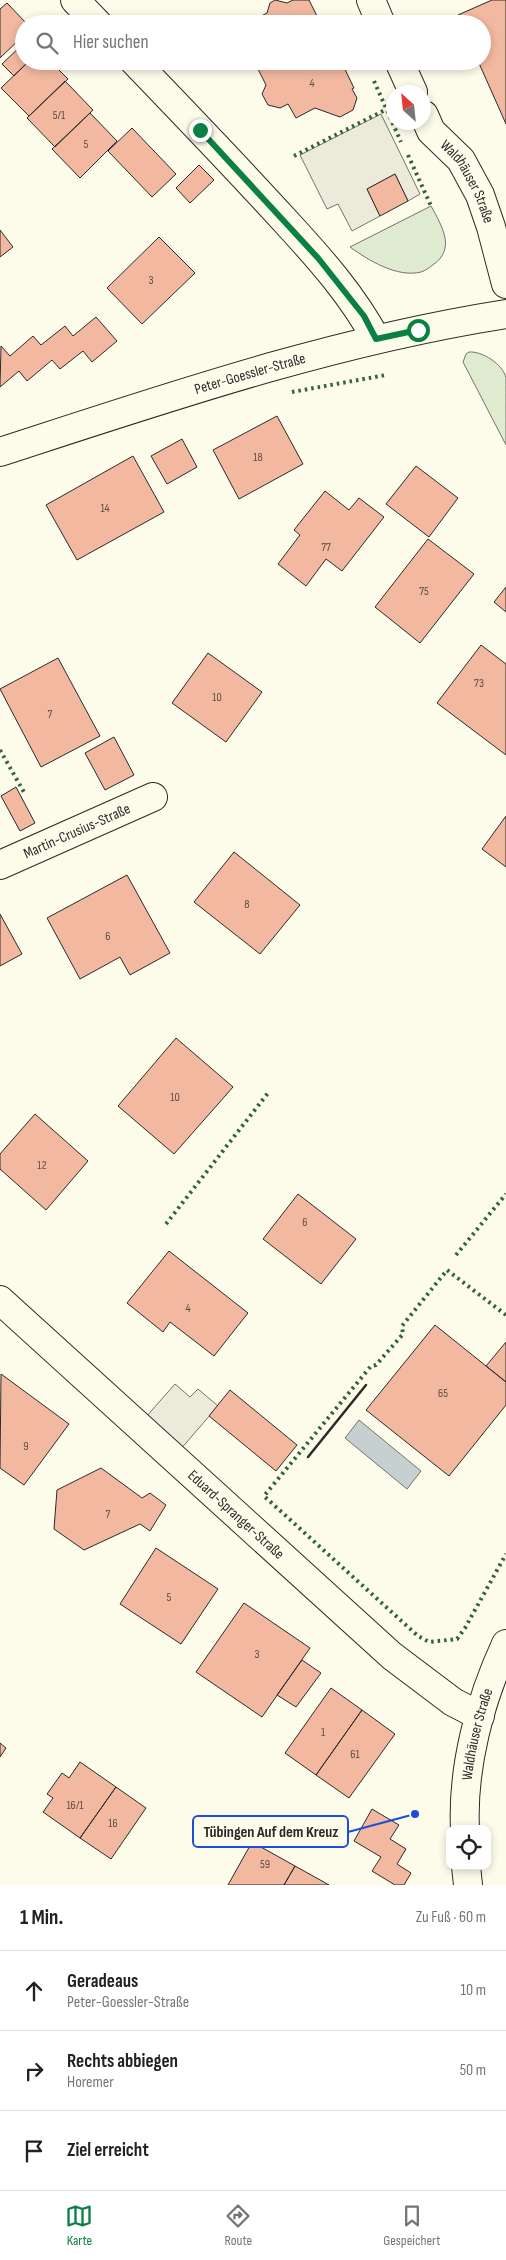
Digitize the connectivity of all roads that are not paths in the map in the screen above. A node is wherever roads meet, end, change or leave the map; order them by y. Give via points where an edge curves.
1 (74, 0) edge
2 (370, 0) edge
3 (89, 15) edge
4 (378, 15) edge
5 (143, 70) edge
6 (403, 70) edge
7 (410, 85) edge
8 (431, 130) edge
9 (506, 284) edge
10 (506, 314) edge
11 (376, 339) junction
12 (0, 452) edge
13 (153, 797) dead end
14 (0, 865) edge
15 (0, 1300) edge
16 (506, 1644) edge
17 (480, 1716) junction
18 (465, 1825) edge
19 (466, 1870) edge
20 (468, 1885) edge

1 - 3 street
2 - 4 street
5 - 11 street via 318,258 364,316
6 - 7 street
8 - 9 street, Waldhäuser Straße via 461,160 480,195
10 - 11 street, Peter-Goessler-Straße
11 - 12 street, Peter-Goessler-Straße via 177,395
13 - 14 street, Martin-Crusius-Straße
15 - 17 street, Eduard-Spranger-Straße via 392,1656 453,1702
16 - 17 street, Waldhäuser Straße
17 - 18 street, Waldhäuser Straße via 466,1792
19 - 20 street

